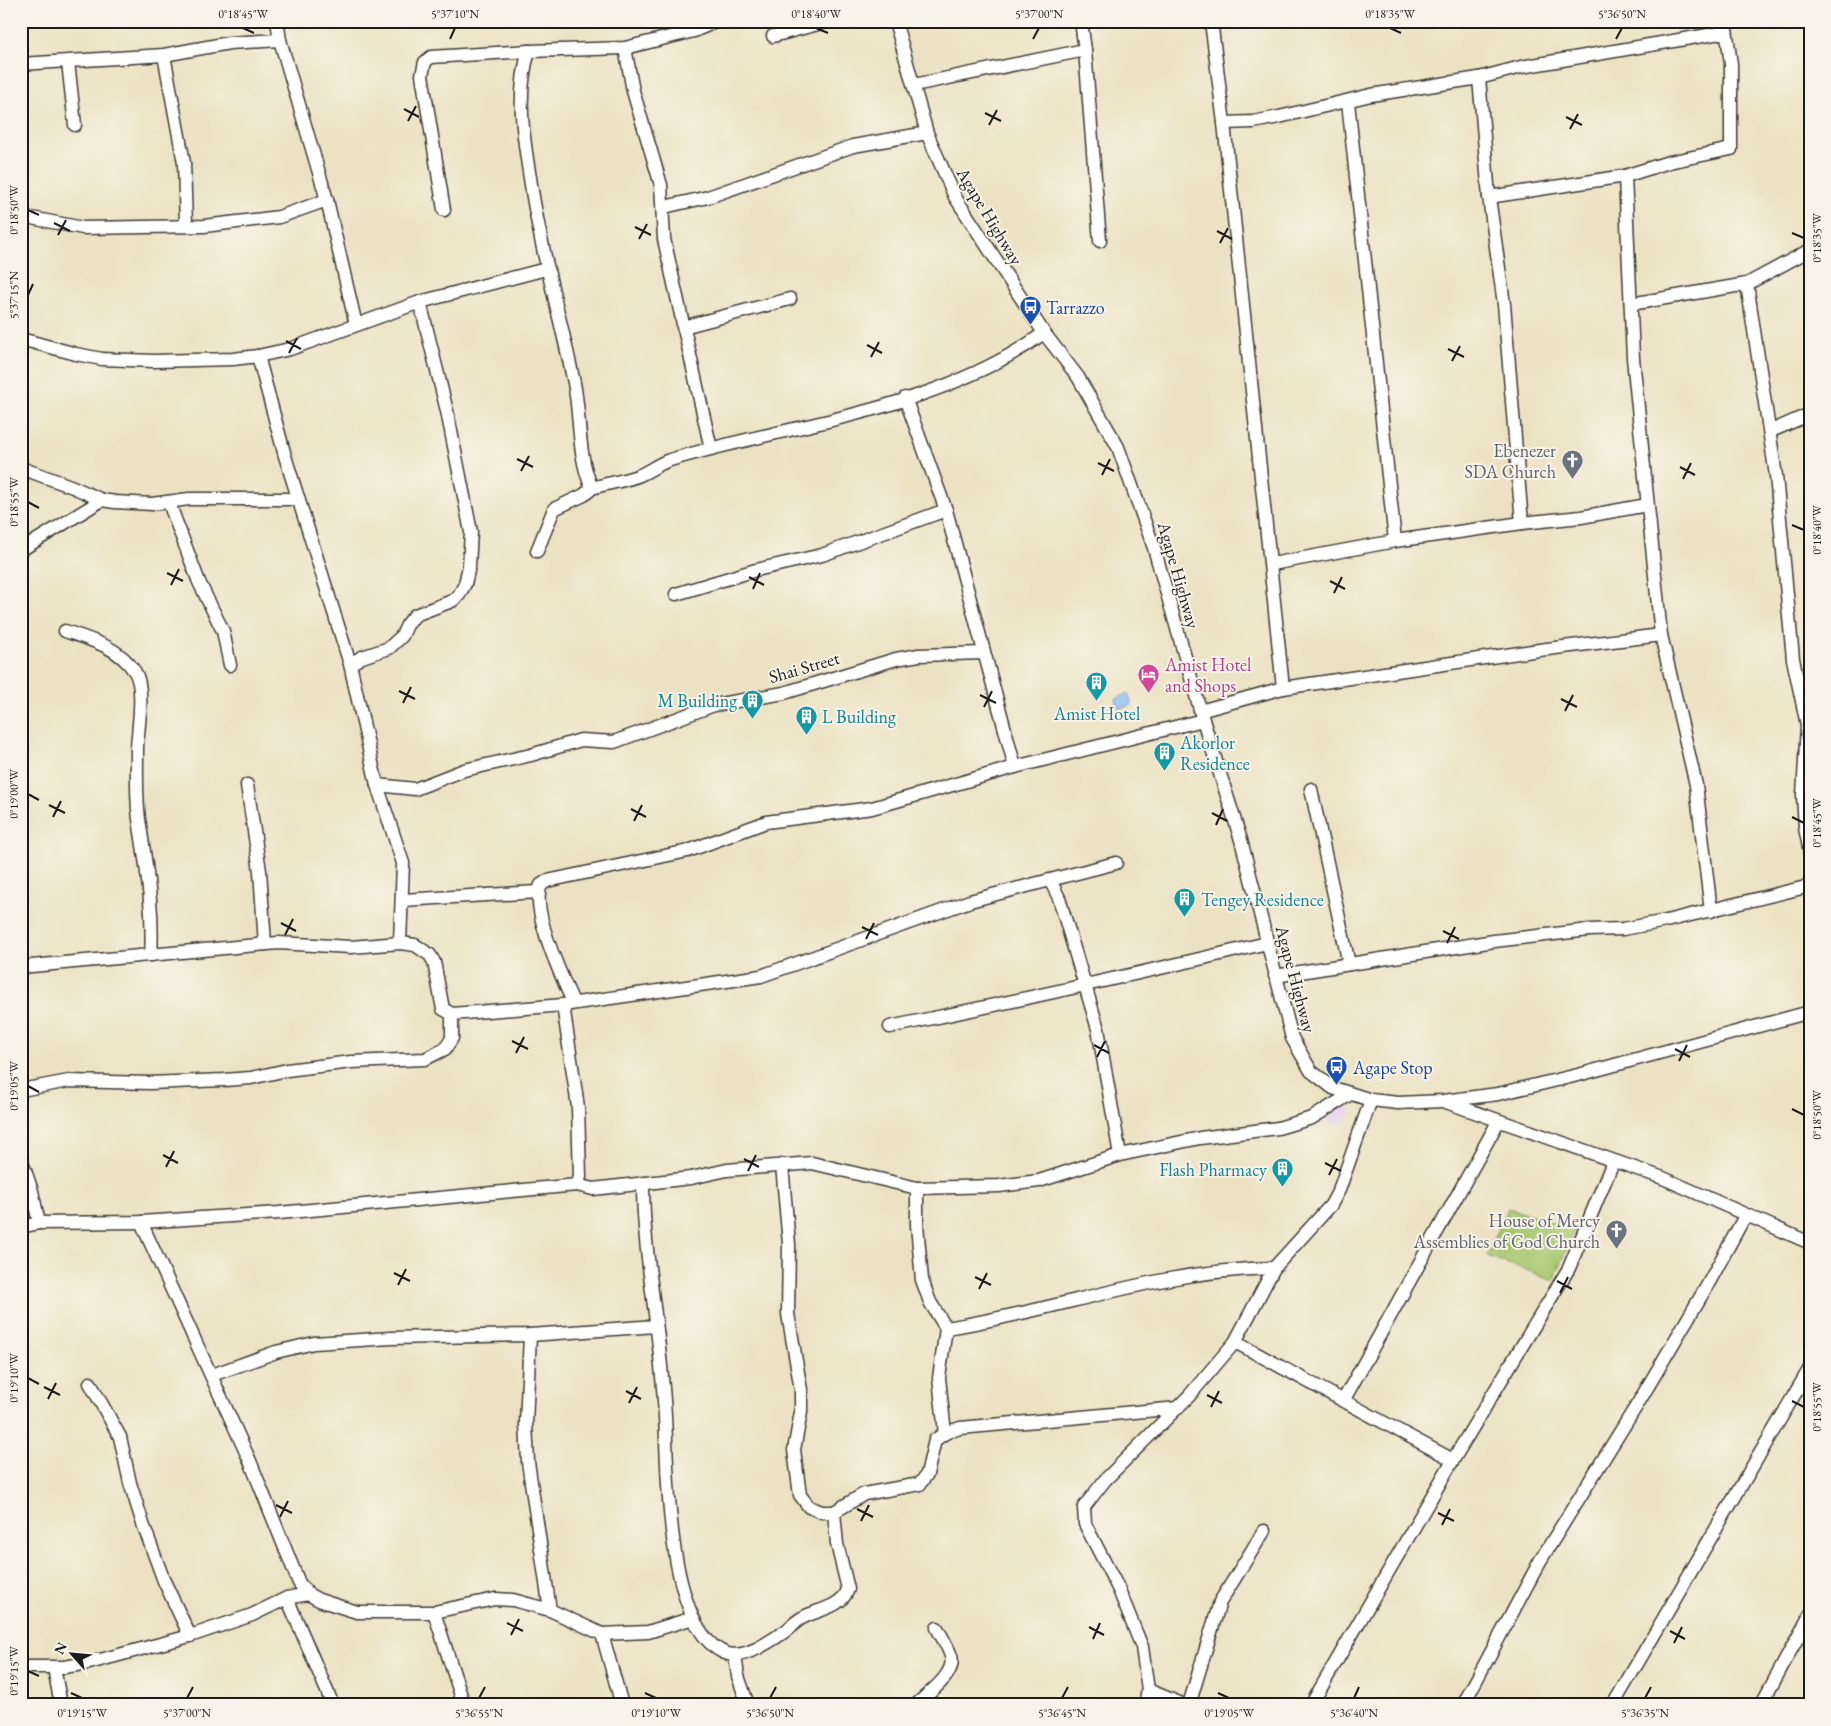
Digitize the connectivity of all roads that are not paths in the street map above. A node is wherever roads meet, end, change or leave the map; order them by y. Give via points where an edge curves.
1 (277, 21) edge
2 (717, 21) edge
3 (829, 21) edge
4 (895, 21) edge
5 (1081, 21) edge
6 (1211, 21) edge
7 (1725, 26) edge
8 (773, 36) dead end
9 (280, 40) junction
10 (625, 48) junction
11 (529, 50) junction
12 (1085, 50) junction
13 (164, 55) junction
14 (68, 62) junction
15 (21, 64) edge
16 (1479, 78) junction
17 (914, 85) junction
18 (1348, 102) junction
19 (1224, 123) junction
20 (75, 125) dead end
21 (927, 133) junction
22 (1626, 176) junction
23 (1489, 197) junction
24 (326, 200) junction
25 (664, 207) junction
26 (444, 210) dead end
27 (21, 216) edge
28 (186, 225) junction
29 (1100, 241) dead end
30 (1810, 250) edge
31 (546, 269) junction
32 (1747, 284) junction
33 (790, 299) dead end
34 (420, 302) junction
35 (1632, 304) junction
36 (356, 325) junction
37 (683, 327) junction
38 (1044, 333) junction
39 (21, 339) edge
40 (258, 356) junction
41 (905, 398) junction
42 (1810, 414) edge
43 (1771, 431) junction
44 (711, 450) junction
45 (21, 468) edge
46 (592, 488) junction
47 (299, 499) junction
48 (102, 500) junction
49 (169, 503) junction
50 (1647, 505) junction
51 (946, 510) junction
52 (1522, 523) junction
53 (1395, 541) junction
54 (21, 550) edge
55 (537, 551) dead end
56 (1272, 564) junction
57 (676, 594) dead end
58 (65, 631) dead end
59 (1661, 635) junction
60 (984, 653) junction
61 (350, 664) junction
62 (230, 665) dead end
63 (1283, 688) junction
64 (1202, 715) junction
65 (1015, 766) junction
66 (377, 784) junction
67 (247, 785) dead end
68 (1311, 789) dead end
69 (1810, 852) edge
70 (1116, 863) dead end
71 (1050, 880) junction
72 (1810, 886) edge
73 (538, 892) junction
74 (403, 900) junction
75 (1711, 911) junction
76 (400, 943) junction
77 (1267, 943) junction
78 (265, 944) junction
79 (151, 955) junction
80 (1350, 964) junction
81 (21, 967) edge
82 (1275, 976) junction
83 (1085, 986) junction
84 (568, 1004) junction
85 (1810, 1012) edge
86 (452, 1014) junction
87 (890, 1027) dead end
88 (21, 1090) edge
89 (1349, 1095) junction
90 (1371, 1100) junction
91 (1443, 1101) junction
92 (1498, 1122) junction
93 (1120, 1155) junction
94 (21, 1159) edge
95 (1613, 1162) junction
96 (782, 1165) junction
97 (643, 1183) junction
98 (577, 1185) junction
99 (917, 1188) junction
100 (1745, 1216) junction
101 (141, 1222) junction
102 (40, 1223) junction
103 (21, 1228) edge
104 (1810, 1243) edge
105 (1274, 1268) junction
106 (656, 1326) junction
107 (946, 1328) junction
108 (530, 1335) junction
109 (1235, 1342) junction
110 (1810, 1368) edge
111 (212, 1375) junction
112 (90, 1384) dead end
113 (1343, 1401) junction
114 (1178, 1408) junction
115 (945, 1433) junction
116 (1453, 1460) junction
117 (834, 1512) junction
118 (1264, 1531) dead end
119 (308, 1594) junction
120 (288, 1598) junction
121 (550, 1610) junction
122 (434, 1612) junction
123 (1810, 1615) edge
124 (693, 1618) junction
125 (938, 1628) dead end
126 (602, 1634) junction
127 (190, 1636) junction
128 (735, 1656) junction
129 (21, 1667) edge
130 (54, 1668) junction
131 (1148, 1690) junction
132 (60, 1705) edge
133 (334, 1705) edge
134 (464, 1705) edge
135 (622, 1705) edge
136 (748, 1705) edge
137 (916, 1705) edge
138 (1145, 1705) edge
139 (1184, 1705) edge
140 (1189, 1705) edge
141 (1310, 1705) edge
142 (1463, 1705) edge
143 (1613, 1705) edge
144 (1760, 1705) edge

1 - 9 street
2 - 10 street via 694,31
3 - 8 street
4 - 17 street, Agape Highway
5 - 12 street
6 - 19 street
7 - 16 street
7 - 22 street via 1731,64 1731,149 1670,162
9 - 13 street via 230,43
9 - 24 street
10 - 11 street
10 - 25 street
11 - 26 street via 436,56 425,62 422,74
11 - 31 street via 522,76 521,112
12 - 17 street
12 - 29 street
13 - 14 street
13 - 28 street via 184,163
14 - 15 street
14 - 20 street
16 - 18 street via 1371,95
16 - 23 street
17 - 21 street, Agape Highway
18 - 19 street via 1253,122
18 - 53 street
19 - 56 street
21 - 25 street via 853,146 717,194
21 - 38 street, Agape Highway via 955,197
22 - 23 street
22 - 35 street
23 - 52 street via 1504,304
24 - 28 street via 278,217 204,226
24 - 36 street
25 - 37 street via 664,239
27 - 28 street via 83,228
30 - 32 street
31 - 34 street
31 - 46 street via 574,386 586,473
32 - 35 street
32 - 43 street
33 - 37 street
34 - 36 street
34 - 61 street via 447,412 471,532 466,584 452,602 415,615 402,636 389,648 362,656
35 - 50 street via 1633,358
36 - 40 street via 290,349
37 - 44 street
38 - 41 street via 976,374
38 - 64 street, Agape Highway via 1078,377 1118,447 1154,548
39 - 40 street via 102,359 233,359
40 - 47 street
41 - 44 street
41 - 51 street
42 - 43 street
43 - 69 street via 1793,659 1807,725 1802,795 1804,828
44 - 46 street via 668,460 642,474
45 - 48 street
46 - 55 street via 554,509
47 - 49 street via 190,499
47 - 61 street
48 - 49 street
48 - 54 street
49 - 62 street via 199,582 223,631
50 - 52 street
50 - 59 street
51 - 57 street via 822,555 756,570
51 - 60 street
52 - 53 street
53 - 56 street
56 - 63 street
58 - 79 street via 113,649 127,662 139,681 137,787 151,904
59 - 63 street
59 - 75 street via 1696,785
60 - 65 street
60 - 66 street, Shai Street via 896,659 784,693 714,705 614,742 581,740 464,770 415,789
61 - 66 street
63 - 64 street
64 - 65 street via 1141,741
64 - 77 street, Agape Highway via 1241,840
65 - 73 street via 872,808 766,822 688,851 547,881
66 - 74 street via 403,864
67 - 78 street via 260,871
68 - 80 street
70 - 71 street
71 - 83 street via 1059,898
71 - 84 street via 970,901 761,976
72 - 75 street
73 - 74 street
73 - 84 street
74 - 76 street
75 - 80 street via 1623,929 1494,941
76 - 78 street via 362,947
76 - 86 street via 415,945 430,955 443,1009
77 - 82 street, Agape Highway
77 - 83 street via 1124,974
78 - 79 street
79 - 81 street
80 - 82 street
82 - 89 street, Agape Highway via 1292,1038 1301,1058 1320,1080
83 - 87 street
83 - 93 street via 1098,1029
84 - 86 street
84 - 98 street via 578,1107 580,1177
85 - 91 street, Agape Highway via 1559,1080 1498,1094
86 - 88 street via 452,1038 445,1049 424,1059 351,1062 251,1078 149,1083 69,1081
89 - 90 street, Agape Highway
89 - 93 street via 1312,1118 1278,1128 1210,1136
90 - 91 street, Agape Highway via 1398,1103
90 - 105 street via 1331,1205
91 - 92 street
92 - 95 street
92 - 113 street
93 - 99 street via 1039,1181 999,1186
94 - 102 street
95 - 100 street via 1663,1178
95 - 116 street via 1569,1268
96 - 97 street
96 - 99 street via 812,1163
96 - 117 street via 789,1244 788,1314 801,1390 801,1412 794,1450 797,1480 800,1495 809,1508
97 - 98 street via 593,1189
97 - 106 street via 643,1217
98 - 101 street via 367,1206
99 - 107 street via 922,1280 930,1302
100 - 104 street
100 - 142 street via 1642,1397 1540,1561
101 - 102 street
101 - 111 street
102 - 103 street
105 - 107 street via 1164,1280 991,1321
105 - 109 street
106 - 108 street
106 - 124 street via 672,1536
107 - 115 street via 939,1378
108 - 111 street via 314,1343 276,1352
108 - 121 street via 527,1453
109 - 113 street
109 - 114 street
110 - 143 street
111 - 119 street via 250,1460 298,1583
112 - 127 street via 120,1437 143,1524 164,1581
113 - 116 street
114 - 115 street via 973,1426
114 - 131 street via 1094,1491 1083,1514 1089,1535 1132,1618 1142,1647
115 - 117 street via 935,1440 927,1474 920,1484 864,1494
116 - 141 street
117 - 128 street via 837,1544 848,1589 846,1594 801,1618 770,1640
118 - 140 street via 1220,1602
119 - 120 street
119 - 122 street via 357,1612
120 - 127 street via 252,1615
120 - 133 street
121 - 122 street via 513,1600 495,1599
121 - 126 street
122 - 134 street
123 - 144 street
124 - 126 street via 648,1632
124 - 128 street via 712,1644
125 - 137 street via 952,1657 952,1664 947,1674
126 - 135 street
127 - 130 street via 89,1663
128 - 136 street
129 - 130 street
130 - 132 street
131 - 138 street
131 - 139 street

